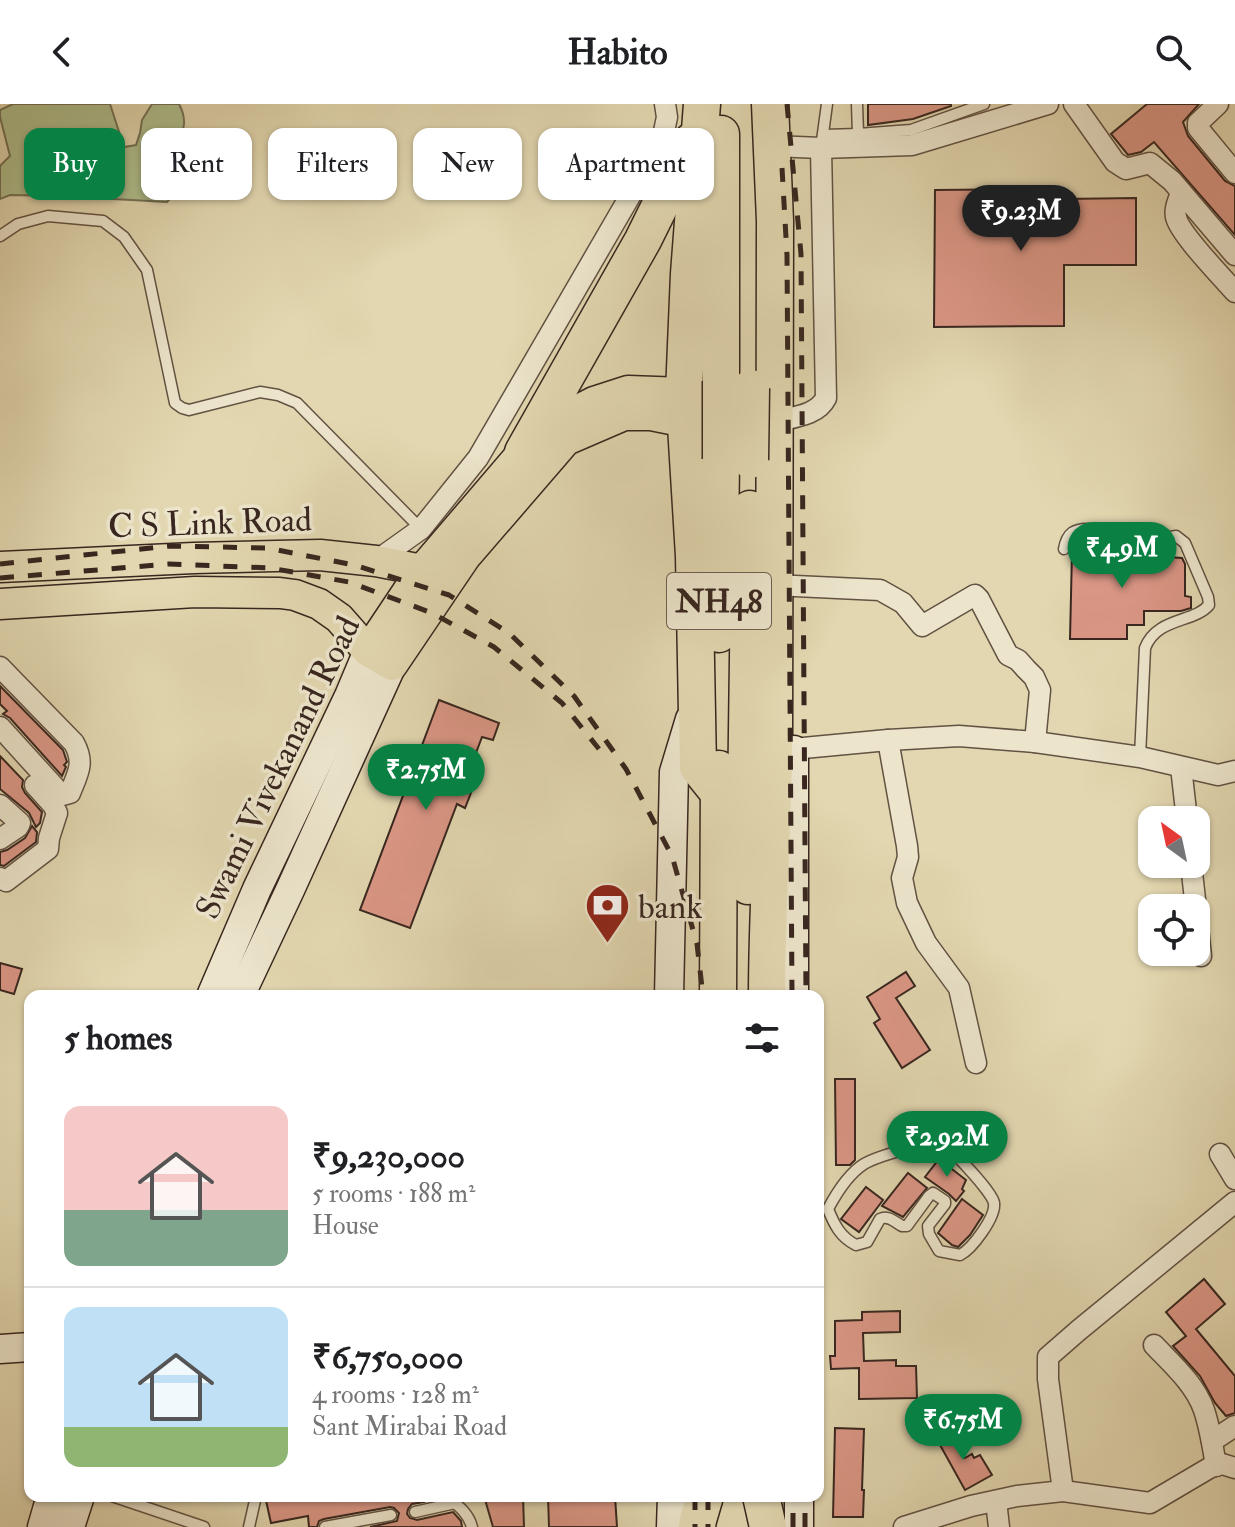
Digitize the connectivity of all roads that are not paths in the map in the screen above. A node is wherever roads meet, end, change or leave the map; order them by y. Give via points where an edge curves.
1 (665, 104) edge
2 (754, 104) edge
3 (770, 104) edge
4 (827, 104) edge
5 (857, 104) edge
6 (984, 104) edge
7 (1048, 104) edge
8 (1074, 104) edge
9 (1218, 104) edge
10 (1014, 109) edge
11 (708, 111) edge
12 (962, 121) junction
13 (858, 134) junction
14 (822, 141) junction
15 (773, 146) junction
16 (1235, 173) edge
17 (1181, 192) junction
18 (0, 236) edge
19 (1235, 255) edge
20 (1235, 292) edge
21 (755, 400) junction
22 (685, 408) junction
23 (523, 452) junction
24 (421, 529) junction
25 (1064, 549) dead end
26 (304, 556) junction
27 (376, 561) junction
28 (0, 567) edge
29 (422, 570) junction
30 (774, 585) junction
31 (295, 595) junction
32 (0, 604) edge
33 (380, 658) junction
34 (0, 667) edge
35 (696, 701) junction
36 (0, 727) edge
37 (888, 740) junction
38 (1035, 742) junction
39 (0, 747) edge
40 (784, 750) junction
41 (1140, 757) junction
42 (1181, 767) junction
43 (1235, 771) edge
44 (733, 784) junction
45 (0, 805) edge
46 (1185, 806) edge
47 (0, 839) edge
48 (0, 878) edge
49 (214, 990) edge
50 (243, 990) edge
51 (669, 990) edge
52 (718, 990) edge
53 (750, 990) edge
54 (767, 990) edge
55 (794, 990) edge
56 (976, 1063) dead end
57 (1220, 1154) dead end
58 (1235, 1179) edge
59 (1235, 1202) edge
60 (824, 1208) edge
61 (824, 1210) edge
62 (24, 1334) edge
63 (0, 1335) edge
64 (1154, 1345) dead end
65 (24, 1347) edge
66 (0, 1349) edge
67 (1235, 1426) edge
68 (1212, 1441) junction
69 (1226, 1467) edge
70 (1063, 1491) junction
71 (996, 1501) junction
72 (49, 1502) edge
73 (78, 1502) edge
74 (128, 1502) edge
75 (255, 1502) edge
76 (444, 1502) edge
77 (453, 1502) edge
78 (672, 1502) edge
79 (703, 1502) edge
80 (719, 1502) edge
81 (752, 1502) edge
82 (763, 1502) edge
83 (770, 1502) edge
84 (799, 1502) edge
85 (971, 1506) junction
86 (415, 1512) dead end
87 (391, 1515) dead end
88 (186, 1524) edge
89 (42, 1527) edge
90 (70, 1527) edge
91 (204, 1527) edge
92 (249, 1527) edge
93 (325, 1527) edge
94 (472, 1527) edge
95 (671, 1527) edge
96 (697, 1527) edge
97 (719, 1527) edge
98 (751, 1527) edge
99 (770, 1527) edge
100 (799, 1527) edge
101 (904, 1527) edge
102 (931, 1527) edge
103 (958, 1527) edge
104 (999, 1527) edge

1 - 24 street via 662,141 478,458
2 - 21 highway, NH48
3 - 15 highway
4 - 14 lane
5 - 13 lane
6 - 12 lane
7 - 10 street
8 - 17 street via 1115,162 1126,169 1150,163
9 - 16 street via 1198,128
10 - 12 street
11 - 21 highway, NH48
11 - 22 highway via 689,274
11 - 23 highway via 643,240
12 - 13 lane
12 - 14 street via 912,145
13 - 14 lane
14 - 15 street
14 - 21 street via 826,398 814,412
15 - 21 highway
17 - 19 street
17 - 20 street via 1176,219
18 - 24 lane via 18,224 48,216 103,221 124,237 147,270 175,403 189,410 260,392 297,403
21 - 22 main road, Swami Vivekanand Road
21 - 30 highway
21 - 44 highway, NH48, bridge via 735,459
22 - 23 main road, Swami Vivekanand Road via 628,391 557,421
22 - 33 main road, Swami Vivekanand Road via 624,415 566,440
22 - 35 highway
23 - 29 main road, Swami Vivekanand Road
24 - 27 street
25 - 41 lane via 1071,533 1085,529 1126,545 1176,536 1185,543 1208,597 1203,612 1166,626 1145,648
26 - 27 main road, C S Link Road
26 - 28 main road, C S Link Road
26 - 31 main road
27 - 29 main road, C S Link Road
29 - 33 main road, Swami Vivekanand Road
30 - 38 street via 880,590 903,603 922,626 975,595 1008,655 1034,677 1040,690
30 - 40 highway
31 - 32 main road, C S Link Road via 195,592
31 - 33 main road, C S Link Road via 339,618
33 - 49 main road, Swami Vivekanand Road via 349,696
33 - 50 main road, Swami Vivekanand Road via 290,890
34 - 36 street via 80,753 70,793 60,793
35 - 44 highway via 698,767
35 - 51 main road via 674,772
37 - 38 street via 959,736
37 - 40 street
37 - 56 street via 907,846 902,878 907,903 926,943 959,988
38 - 41 street
39 - 48 street via 57,813 48,849 6,881
40 - 44 highway
40 - 54 highway via 773,820
40 - 55 main road
41 - 42 street
42 - 43 street via 1218,775
42 - 46 street
44 - 52 highway, NH48
44 - 53 highway, NH48
45 - 47 street via 20,823
57 - 58 street
59 - 70 street via 1048,1357
60 - 61 lane via 867,1162 932,1142 940,1142 962,1161 994,1203 993,1214 972,1247 960,1255 939,1251 929,1234 928,1226 945,1204 933,1193 907,1226 883,1217 867,1242 856,1245
62 - 63 main road
64 - 68 street via 1189,1383
65 - 66 main road
67 - 68 street
68 - 69 street
69 - 70 street via 1150,1503
70 - 71 street
71 - 85 street
71 - 104 street
72 - 89 main road
73 - 90 main road
74 - 88 lane
75 - 92 lane
76 - 86 lane
77 - 94 lane
78 - 95 main road
79 - 96 highway
80 - 97 highway
81 - 98 highway
82 - 99 highway
83 - 99 highway
84 - 100 main road
85 - 101 street
85 - 103 street
87 - 93 lane
88 - 91 lane
102 - 103 street

